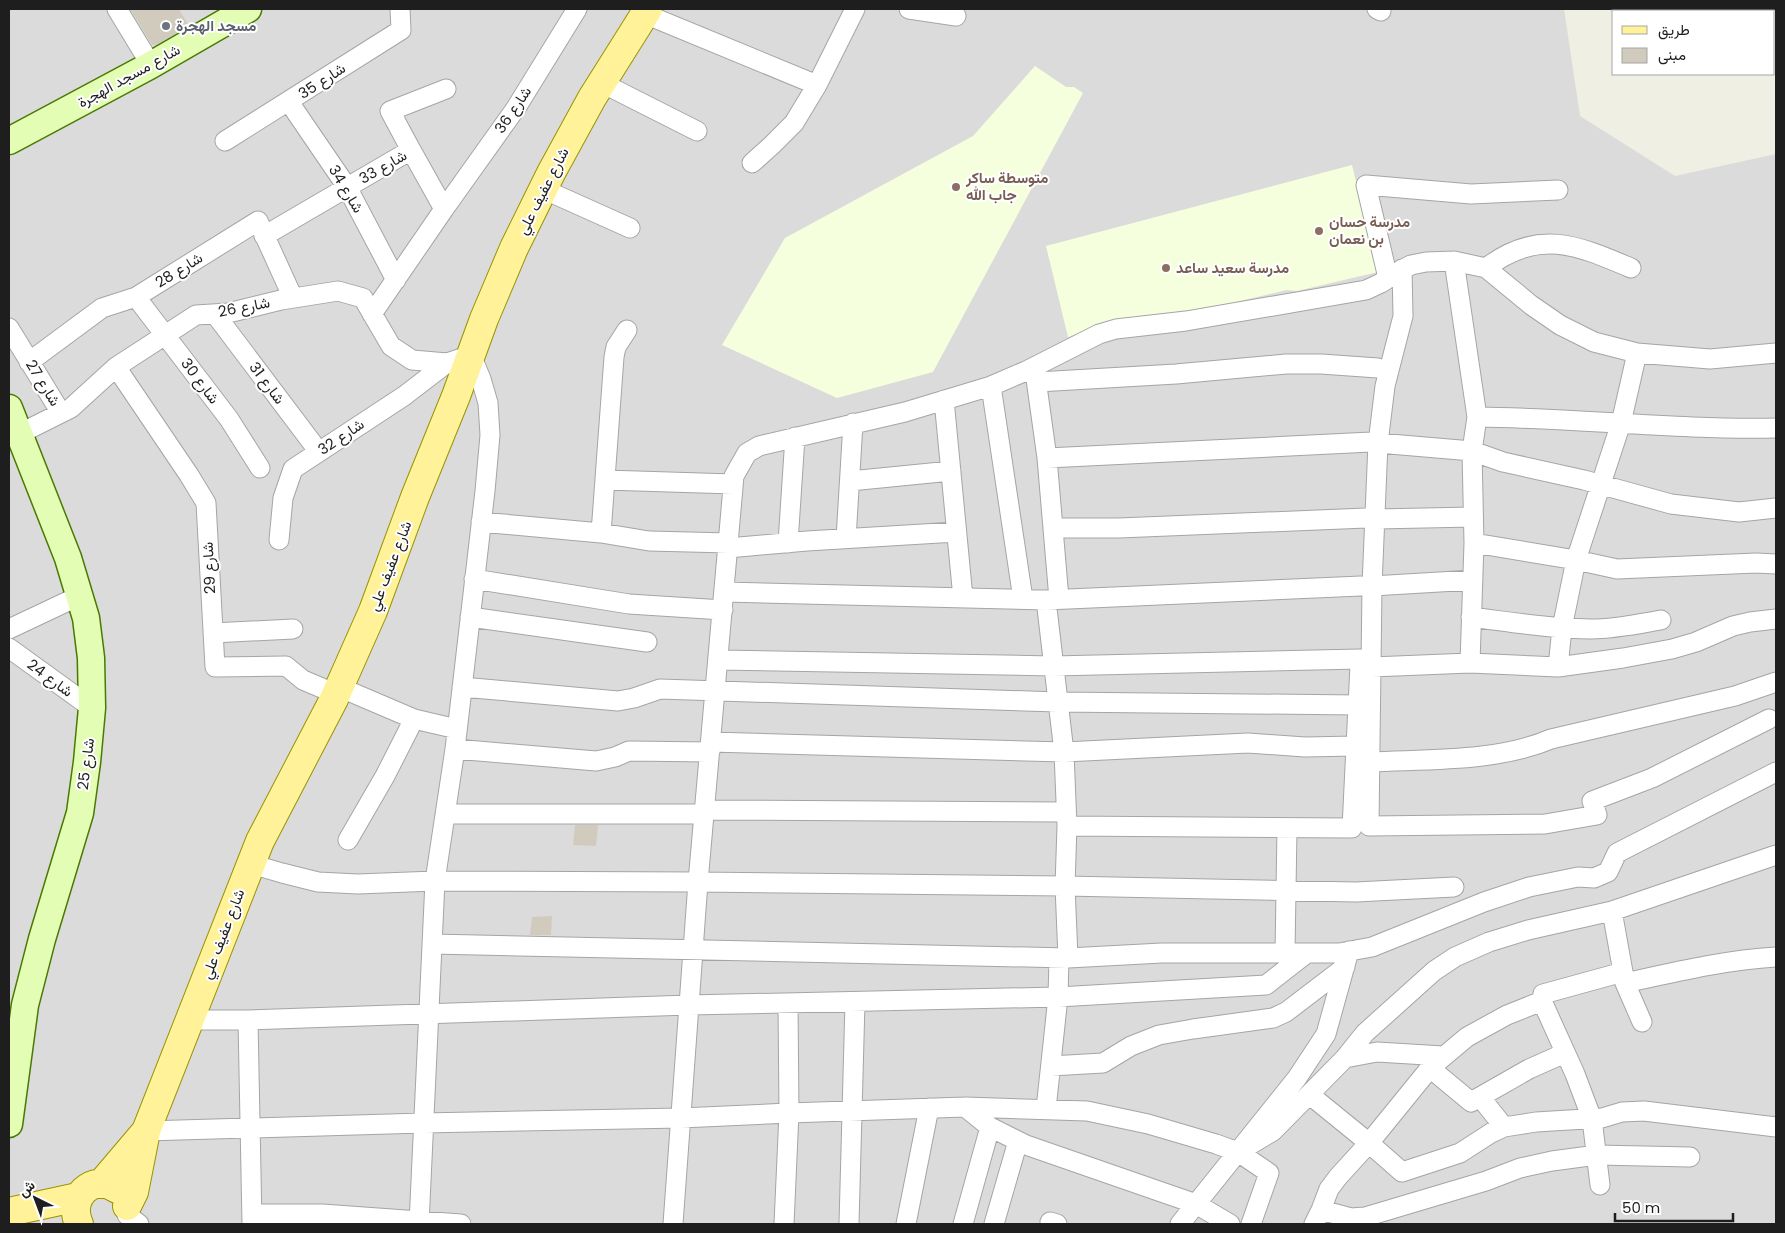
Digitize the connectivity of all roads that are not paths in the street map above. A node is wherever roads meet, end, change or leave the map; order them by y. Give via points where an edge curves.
1 (117, 9) edge
2 (248, 9) edge
3 (400, 9) edge
4 (578, 9) edge
5 (855, 9) edge
6 (909, 9) edge
7 (647, 11) edge
8 (956, 16) dead end
9 (151, 65) junction
10 (602, 83) junction
11 (817, 85) junction
12 (446, 88) dead end
13 (289, 102) junction
14 (697, 131) dead end
15 (9, 141) edge
16 (225, 141) dead end
17 (411, 150) junction
18 (752, 163) dead end
19 (348, 188) junction
20 (543, 189) junction
21 (1558, 190) dead end
22 (444, 209) junction
23 (630, 228) dead end
24 (264, 236) junction
25 (1454, 262) junction
26 (1486, 268) junction
27 (1631, 268) dead end
28 (1398, 278) junction
29 (396, 280) junction
30 (136, 297) junction
31 (293, 298) junction
32 (215, 314) junction
33 (372, 314) junction
34 (9, 328) edge
35 (627, 330) dead end
36 (165, 335) junction
37 (1637, 353) junction
38 (1776, 353) edge
39 (459, 359) junction
40 (29, 362) junction
41 (116, 367) junction
42 (1378, 368) junction
43 (1035, 374) junction
44 (991, 386) junction
45 (944, 400) junction
46 (9, 408) edge
47 (61, 413) junction
48 (1477, 417) junction
49 (1620, 423) junction
50 (853, 424) junction
51 (1776, 428) edge
52 (19, 434) junction
53 (795, 437) junction
54 (1375, 442) junction
55 (1472, 451) junction
56 (319, 452) junction
57 (1047, 458) junction
58 (260, 468) dead end
59 (951, 471) junction
60 (605, 480) junction
61 (850, 481) junction
62 (734, 484) junction
63 (1600, 485) junction
64 (1776, 508) edge
65 (1473, 517) junction
66 (1371, 519) junction
67 (481, 522) junction
68 (1054, 528) junction
69 (956, 532) junction
70 (601, 533) junction
71 (846, 539) junction
72 (279, 540) dead end
73 (788, 543) junction
74 (1474, 543) junction
75 (728, 545) junction
76 (1576, 560) junction
77 (1776, 564) edge
78 (474, 579) junction
79 (1472, 580) junction
80 (1367, 586) junction
81 (79, 596) junction
82 (962, 598) junction
83 (1023, 599) junction
84 (1053, 599) junction
85 (724, 601) junction
86 (470, 616) junction
87 (1471, 617) junction
88 (1776, 619) edge
89 (1661, 620) dead end
90 (1562, 628) junction
91 (9, 629) edge
92 (293, 629) dead end
93 (212, 633) junction
94 (647, 642) dead end
95 (9, 648) edge
96 (718, 660) junction
97 (1366, 663) junction
98 (1470, 663) junction
99 (1053, 666) junction
100 (1558, 667) junction
101 (1776, 682) edge
102 (462, 686) junction
103 (338, 691) junction
104 (716, 691) junction
105 (1058, 702) junction
106 (1358, 705) junction
107 (92, 708) junction
108 (1769, 718) dead end
109 (414, 719) junction
110 (457, 729) junction
111 (1356, 746) junction
112 (710, 747) junction
113 (455, 749) junction
114 (1064, 752) junction
115 (1371, 762) junction
116 (1776, 772) edge
117 (705, 812) junction
118 (445, 814) junction
119 (1067, 819) junction
120 (1287, 828) junction
121 (348, 840) dead end
122 (1776, 855) edge
123 (250, 864) junction
124 (435, 881) junction
125 (698, 882) junction
126 (1065, 886) junction
127 (1454, 887) dead end
128 (1287, 890) junction
129 (1612, 911) junction
130 (432, 944) junction
131 (694, 949) junction
132 (1285, 953) junction
133 (1307, 953) junction
134 (1776, 957) edge
135 (1063, 958) junction
136 (1347, 959) junction
137 (1624, 978) junction
138 (1058, 997) junction
139 (1542, 1001) junction
140 (855, 1002) junction
141 (788, 1003) junction
142 (689, 1005) junction
143 (428, 1014) junction
144 (189, 1020) junction
145 (248, 1020) junction
146 (1642, 1022) dead end
147 (1565, 1053) junction
148 (1345, 1058) junction
149 (1436, 1062) junction
150 (1051, 1066) junction
151 (1310, 1095) junction
152 (1480, 1097) junction
153 (965, 1107) junction
154 (929, 1108) junction
155 (1046, 1109) junction
156 (852, 1110) junction
157 (789, 1112) junction
158 (680, 1118) junction
159 (1592, 1119) junction
160 (423, 1123) junction
161 (9, 1124) edge
162 (990, 1127) junction
163 (1504, 1127) junction
164 (1776, 1127) edge
165 (249, 1128) junction
166 (146, 1131) junction
167 (1018, 1141) junction
168 (1369, 1143) junction
169 (1238, 1152) junction
170 (1597, 1155) junction
171 (1690, 1157) dead end
172 (101, 1184) junction
173 (1600, 1185) dead end
174 (78, 1198) junction
175 (1196, 1204) junction
176 (9, 1212) edge
177 (1318, 1217) edge
178 (129, 1218) edge
179 (1386, 1218) edge
180 (252, 1219) edge
181 (419, 1222) edge
182 (79, 1224) edge
183 (462, 1224) edge
184 (673, 1224) edge
185 (784, 1224) edge
186 (849, 1224) edge
187 (906, 1224) edge
188 (963, 1224) edge
189 (994, 1224) edge
190 (1180, 1224) edge
191 (1230, 1224) edge
192 (1251, 1224) edge

1 - 9 street
2 - 9 street, شارع مسجد الهجرة
3 - 13 street, شارع 35 via 401,30
4 - 22 street, شارع 36 via 516,108
5 - 11 street
6 - 8 street
7 - 10 main road, شارع عفيف علي
7 - 11 street
9 - 15 street, شارع مسجد الهجرة
10 - 14 street
10 - 20 main road, شارع عفيف علي
11 - 18 street via 794,123
12 - 17 street via 390,111
13 - 16 street, شارع 35
13 - 19 street, شارع 34
17 - 19 street, شارع 33
17 - 22 street, شارع 33
19 - 24 street, شارع 33
19 - 29 street, شارع 34
20 - 23 street
20 - 39 main road, شارع عفيف علي via 484,318
21 - 28 street via 1471,194 1366,185
22 - 29 street
24 - 30 street, شارع 28 via 258,221
24 - 31 street, شارع 28
25 - 26 street
25 - 28 street via 1426,262
25 - 48 street
26 - 27 street via 1500,257 1526,246 1556,244 1588,250
26 - 37 street via 1560,325 1594,342
28 - 42 street via 1394,309
28 - 43 street via 1366,290 1186,321 1116,329 1091,337
28 - 54 street via 1403,316
29 - 33 street
30 - 36 street, شارع 30
30 - 40 street, شارع 28 via 102,308
31 - 32 street, شارع 26
31 - 33 street, شارع 26 via 338,291 363,298
32 - 36 street, شارع 26 via 196,315
32 - 56 street, شارع 31
33 - 39 street, شارع 26 via 390,346 412,360
34 - 40 street, شارع 27
35 - 60 street via 616,347 614,357
36 - 41 street, شارع 26
36 - 58 street, شارع 30
37 - 38 street via 1710,359
37 - 49 street
39 - 56 street, شارع 32
39 - 67 street via 481,379 488,403 490,435
39 - 103 main road, شارع عفيف علي via 373,611
40 - 47 street, شارع 27
41 - 47 street, شارع 26 via 71,408
41 - 93 street, شارع 29 via 206,504
42 - 43 street via 1286,364 1176,374
42 - 54 street
43 - 44 street
43 - 57 street
44 - 45 street
44 - 83 street
45 - 50 street
45 - 59 street
46 - 52 street, شارع 25
47 - 52 street, شارع 26
48 - 49 street
48 - 55 street
49 - 51 street
49 - 63 street
50 - 53 street
50 - 61 street
52 - 81 street, شارع 25 via 68,558
53 - 62 street via 759,446 747,454 734,476
53 - 73 street
54 - 55 street
54 - 57 street
54 - 66 street
55 - 63 street via 1503,462
55 - 65 street
56 - 72 street, شارع 32 via 293,469 283,498
57 - 68 street
59 - 61 street
59 - 69 street
60 - 62 street
60 - 70 street
61 - 71 street
62 - 75 street
63 - 64 street via 1671,504 1739,512
63 - 76 street
65 - 66 street
65 - 74 street
66 - 68 street
66 - 80 street
67 - 70 street
67 - 78 street
68 - 84 street
69 - 71 street
69 - 82 street
70 - 75 street via 649,541
71 - 73 street
73 - 75 street
74 - 76 street
74 - 79 street
75 - 85 street
76 - 77 street via 1617,569
76 - 90 street
78 - 85 street via 628,604
78 - 86 street
79 - 80 street
79 - 87 street
80 - 84 street
80 - 97 street
81 - 91 street
81 - 107 street, شارع 25 via 86,618 91,658
82 - 83 street
82 - 85 street
83 - 84 street
84 - 99 street
85 - 96 street
86 - 94 street
86 - 102 street
87 - 90 street
87 - 98 street
88 - 100 street via 1732,626 1672,649
89 - 90 street via 1593,629
90 - 100 street
92 - 93 street
93 - 103 street, شارع 29 via 215,667 286,666 303,680
95 - 107 street, شارع 24
96 - 99 street
96 - 104 street
97 - 98 street
97 - 99 street
97 - 106 street
97 - 115 street
98 - 100 street
99 - 105 street
101 - 115 street via 1735,696 1551,739 1516,751
102 - 104 street via 618,701 660,688
102 - 110 street
103 - 109 street
103 - 123 main road, شارع عفيف علي
104 - 105 street
104 - 112 street
105 - 106 street
105 - 114 street
106 - 111 street
107 - 161 street, شارع 25 via 80,813 25,1006
108 - 115 street via 1652,778 1592,801 1597,815 1545,824 1369,826
109 - 110 street
109 - 121 street
110 - 113 street
111 - 114 street via 1248,743
111 - 120 street via 1352,828
112 - 113 street via 629,751 596,761
112 - 114 street
112 - 117 street
113 - 118 street
114 - 119 street
116 - 136 street via 1617,853 1608,872 1594,878 1578,877 1529,888 1484,902
117 - 118 street
117 - 119 street
117 - 125 street
118 - 124 street
119 - 120 street
119 - 126 street
120 - 128 street
122 - 129 street
123 - 124 street via 318,882
123 - 144 main road, شارع عفيف علي
124 - 125 street
124 - 130 street
125 - 126 street
125 - 131 street
126 - 128 street
126 - 135 street
127 - 128 street via 1356,892
128 - 132 street
129 - 137 street
129 - 148 street via 1528,930 1455,957 1434,971 1365,1033
130 - 131 street
130 - 143 street
131 - 135 street
131 - 142 street
132 - 133 street
132 - 135 street via 1162,953
133 - 136 street
133 - 138 street via 1266,985
134 - 137 street
135 - 138 street
136 - 150 street via 1286,1012 1273,1018 1159,1035 1131,1046 1103,1063
136 - 169 street via 1326,1034 1297,1078
137 - 139 street via 1543,994
137 - 146 street
138 - 140 street
138 - 150 street
139 - 147 street
139 - 149 street via 1507,1015 1467,1037
140 - 141 street
140 - 156 street
141 - 142 street
141 - 157 street
142 - 143 street
142 - 158 street
143 - 145 street
143 - 160 street
144 - 145 street
144 - 166 main road, شارع عفيف علي
145 - 165 street
147 - 152 street
147 - 159 street
148 - 149 street via 1377,1052
148 - 151 street
149 - 152 street via 1471,1102
149 - 168 street
150 - 155 street
151 - 168 street
151 - 169 street via 1273,1131
152 - 163 street
153 - 154 street
153 - 155 street
153 - 162 street
154 - 156 street
154 - 187 street
155 - 169 street via 1087,1111 1121,1118
156 - 157 street
156 - 186 street
157 - 158 street
157 - 185 street
158 - 160 street
158 - 184 street
159 - 163 street
159 - 164 street via 1644,1111
159 - 170 street
160 - 165 street
160 - 181 street
162 - 167 street
162 - 188 street
163 - 168 street via 1460,1153 1402,1172
165 - 166 street
165 - 180 street
166 - 172 main road, شارع عفيف علي
166 - 178 main road, شارع عفيف علي
167 - 175 street
167 - 189 street
168 - 177 street via 1333,1183
169 - 175 street
169 - 192 street via 1269,1173
170 - 171 street
170 - 173 street
170 - 179 street via 1520,1168
172 - 174 main road, شارع عفيف علي via 88,1188
172 - 178 main road via 121,1193
174 - 176 main road
174 - 182 main road via 75,1215
175 - 190 street
175 - 191 street
177 - 179 street
180 - 181 street via 322,1214
181 - 183 street

